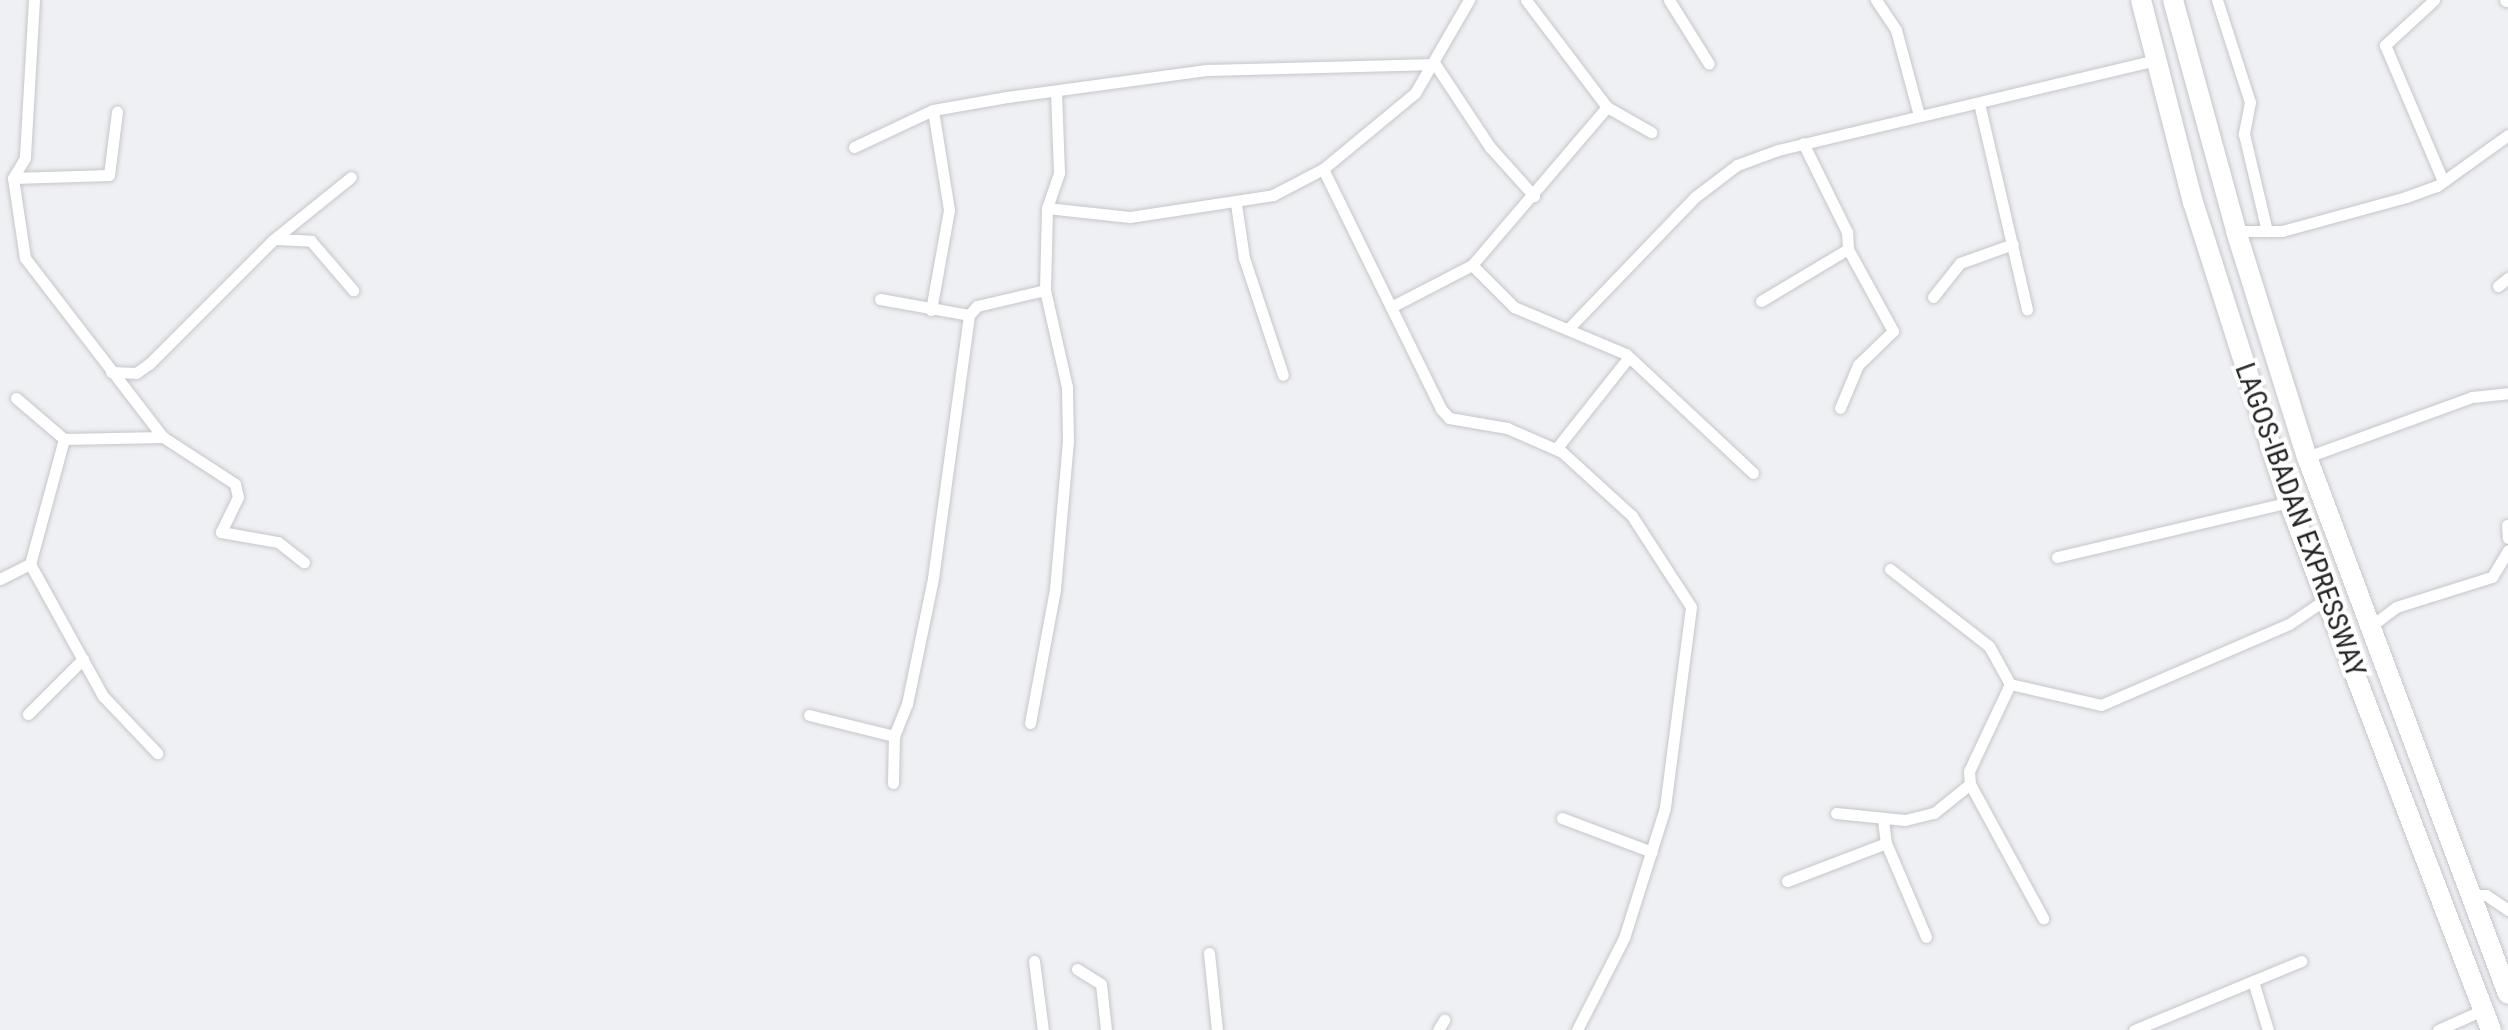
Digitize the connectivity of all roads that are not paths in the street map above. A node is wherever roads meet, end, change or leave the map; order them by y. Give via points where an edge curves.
1 (34, 0) edge
2 (1469, 0) edge
3 (1526, 0) edge
4 (1669, 0) edge
5 (1876, 0) edge
6 (2141, 0) edge
7 (2173, 0) edge
8 (2217, 0) edge
9 (2434, 0) edge
10 (2155, 60) junction
11 (1435, 64) junction
12 (1709, 64) dead end
13 (1056, 93) junction
14 (1979, 103) junction
15 (1607, 107) junction
16 (933, 110) junction
17 (117, 112) dead end
18 (1919, 115) junction
19 (1651, 132) dead end
20 (2508, 135) edge
21 (1803, 143) junction
22 (854, 147) dead end
23 (1323, 169) junction
24 (351, 177) dead end
25 (13, 178) junction
26 (2443, 181) junction
27 (1534, 196) junction
28 (1236, 204) junction
29 (1047, 208) junction
30 (2236, 231) junction
31 (2267, 231) junction
32 (273, 240) junction
33 (2013, 244) junction
34 (1848, 249) junction
35 (1472, 265) junction
36 (2508, 278) edge
37 (2498, 286) dead end
38 (353, 290) dead end
39 (1045, 290) junction
40 (1933, 297) dead end
41 (880, 299) dead end
42 (1761, 301) dead end
43 (1391, 307) junction
44 (2027, 309) dead end
45 (931, 310) junction
46 (969, 315) junction
47 (1568, 329) junction
48 (1629, 357) junction
49 (111, 372) junction
50 (1283, 375) dead end
51 (2508, 393) edge
52 (16, 398) dead end
53 (1840, 408) dead end
54 (163, 437) junction
55 (64, 439) junction
56 (1556, 449) junction
57 (2307, 457) junction
58 (1753, 473) dead end
59 (2289, 502) junction
60 (2508, 550) edge
61 (2057, 557) dead end
62 (304, 562) dead end
63 (30, 564) junction
64 (1890, 569) dead end
65 (0, 579) edge
66 (2326, 599) junction
67 (2371, 626) junction
68 (83, 659) junction
69 (2010, 684) junction
70 (28, 714) dead end
71 (809, 715) dead end
72 (1030, 723) dead end
73 (894, 736) junction
74 (157, 753) dead end
75 (893, 783) dead end
76 (1970, 784) junction
77 (1836, 813) dead end
78 (1562, 818) dead end
79 (1883, 820) junction
80 (1886, 843) junction
81 (1652, 852) junction
82 (1787, 881) dead end
83 (2470, 895) junction
84 (2508, 910) edge
85 (2043, 918) dead end
86 (1926, 937) dead end
87 (1209, 953) dead end
88 (1034, 961) dead end
89 (2301, 961) dead end
90 (1077, 969) dead end
91 (2253, 981) junction
92 (2508, 994) edge
93 (2483, 1010) junction
94 (1581, 1029) edge
95 (1043, 1030) edge
96 (1106, 1030) edge
97 (1217, 1030) edge
98 (2134, 1030) edge
99 (2268, 1030) edge
100 (2438, 1030) edge
101 (2491, 1030) edge

1 - 25 street via 25,158
2 - 11 street
3 - 15 street
4 - 12 street
5 - 18 street via 1896,30
6 - 10 highway, LAGOS-IBADAN EXPRESSWAY
7 - 30 highway, LAGOS-IBADAN EXPRESSWAY
8 - 31 street via 2250,102 2244,134
9 - 26 street via 2385,45
10 - 14 street
10 - 59 highway, LAGOS-IBADAN EXPRESSWAY via 2193,202
11 - 13 street via 1208,70
11 - 23 street via 1415,93
11 - 27 street via 1490,147
13 - 16 street
13 - 29 street via 1059,173
14 - 18 street
14 - 33 street
15 - 19 street
15 - 27 street
16 - 22 street
16 - 45 street via 949,210
17 - 25 street via 109,175
18 - 21 street
20 - 26 street
21 - 34 street via 1847,232
21 - 47 street via 1717,176
23 - 28 street via 1273,195
23 - 43 street
24 - 32 street
25 - 49 street via 25,258 86,331
26 - 31 street via 2309,226
27 - 35 street
28 - 29 street via 1172,206 1120,217
28 - 50 street via 1244,258
29 - 39 street
30 - 31 street
30 - 57 highway, LAGOS-IBADAN EXPRESSWAY
32 - 38 street via 311,241
32 - 49 street via 149,364 136,373
33 - 40 street via 1967,258
33 - 44 street
34 - 42 street
34 - 53 street via 1893,331 1858,365
35 - 43 street
35 - 47 street via 1507,303 1548,327
36 - 37 street
39 - 46 street via 977,306
39 - 72 street via 1067,387 1068,441 1055,589
41 - 45 street
43 - 56 street via 1449,418 1507,428
45 - 46 street
46 - 73 street via 933,578 907,704
47 - 48 street
48 - 56 street
48 - 58 street
49 - 54 street
51 - 57 street via 2472,397
52 - 55 street
54 - 55 street
54 - 62 street via 235,484 238,497 221,532 278,542
55 - 63 street
56 - 81 street via 1632,516 1691,607 1665,808
57 - 67 highway, LAGOS-IBADAN EXPRESSWAY
59 - 61 street
59 - 66 highway, LAGOS-IBADAN EXPRESSWAY
60 - 67 street via 2492,577 2396,607
63 - 65 street
63 - 68 street
64 - 69 street via 1989,646
66 - 69 street via 2262,636 2101,705
66 - 93 highway, LAGOS-IBADAN EXPRESSWAY
67 - 83 highway, LAGOS-IBADAN EXPRESSWAY
68 - 70 street
68 - 74 street via 103,696
69 - 76 street via 1969,771
71 - 73 street
73 - 75 street
76 - 79 street via 1934,813
76 - 85 street
77 - 79 street
78 - 81 street
79 - 80 street
80 - 82 street
80 - 86 street
81 - 94 street via 1624,938
83 - 84 street via 2486,895
83 - 92 highway, LAGOS-IBADAN EXPRESSWAY
87 - 97 street
88 - 95 street
89 - 91 street
90 - 96 street via 1101,984
91 - 98 street
91 - 99 street
93 - 100 street
93 - 101 highway, LAGOS-IBADAN EXPRESSWAY

